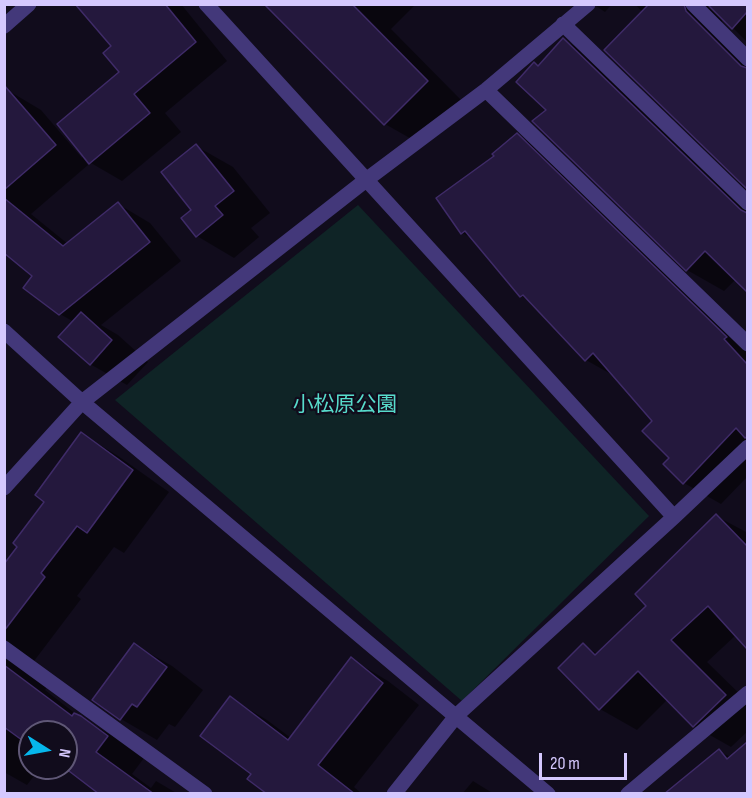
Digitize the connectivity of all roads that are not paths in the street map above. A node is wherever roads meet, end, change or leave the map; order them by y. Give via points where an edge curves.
1 (28, 4) edge
2 (206, 4) edge
3 (588, 4) edge
4 (693, 4) edge
5 (563, 24) junction
6 (4, 26) edge
7 (747, 59) edge
8 (486, 90) junction
9 (366, 180) junction
10 (747, 203) edge
11 (4, 331) edge
12 (747, 344) edge
13 (82, 402) junction
14 (747, 447) edge
15 (4, 488) edge
16 (674, 516) junction
17 (4, 648) edge
18 (747, 693) edge
19 (457, 715) junction
20 (205, 794) edge
21 (394, 794) edge
22 (548, 794) edge
23 (628, 794) edge

1 - 6 street
2 - 9 street
3 - 5 street
4 - 7 street
5 - 8 street
5 - 10 street
8 - 9 street
8 - 12 street
9 - 13 street
9 - 16 street
11 - 13 street
13 - 15 street
13 - 19 street
14 - 16 street
16 - 19 street
17 - 20 street
18 - 23 street
19 - 21 street
19 - 22 street

